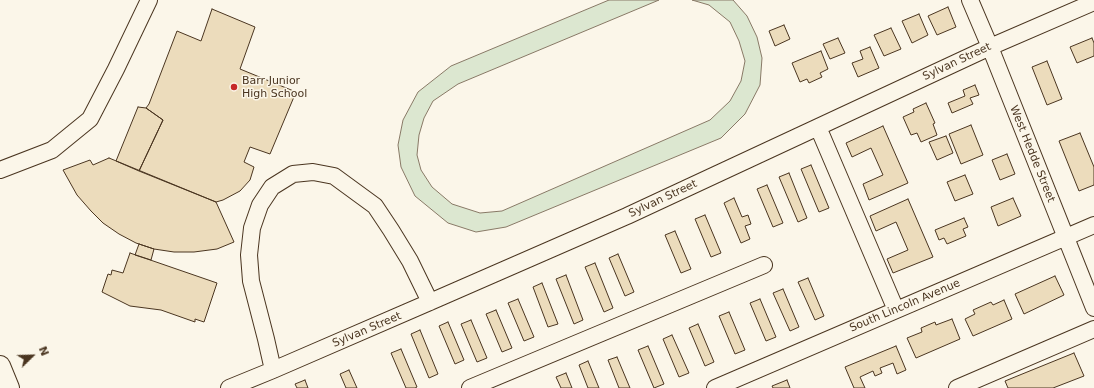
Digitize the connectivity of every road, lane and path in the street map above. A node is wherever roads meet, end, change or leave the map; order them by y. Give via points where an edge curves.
1 (149, 0) edge
2 (970, 0) edge
3 (1094, 2) edge
4 (990, 47) junction
5 (818, 127) junction
6 (0, 170) edge
7 (1094, 225) edge
8 (1065, 237) junction
9 (764, 265) dead end
10 (430, 302) junction
11 (1094, 308) edge
12 (896, 310) junction
13 (1094, 329) edge
14 (0, 366) edge
15 (273, 370) junction
16 (9, 388) edge
17 (229, 388) edge
18 (470, 388) edge
19 (715, 388) edge
20 (957, 388) edge

1 - 6 street via 90,119 52,150
2 - 4 street, West Hedde Street
3 - 4 street, Sylvan Street
4 - 5 street, Sylvan Street
4 - 8 street, West Hedde Street
5 - 10 street, Sylvan Street via 627,216
5 - 12 street
7 - 8 street, South Lincoln Avenue
8 - 11 street, West Hedde Street
8 - 12 street, South Lincoln Avenue
9 - 18 street
10 - 15 street, Sylvan Street
10 - 15 street via 410,261 375,206 334,176 313,172 293,174 272,187 260,205 252,228 251,281
12 - 19 street, South Lincoln Avenue
13 - 20 street
14 - 16 main road
15 - 17 street, Sylvan Street

